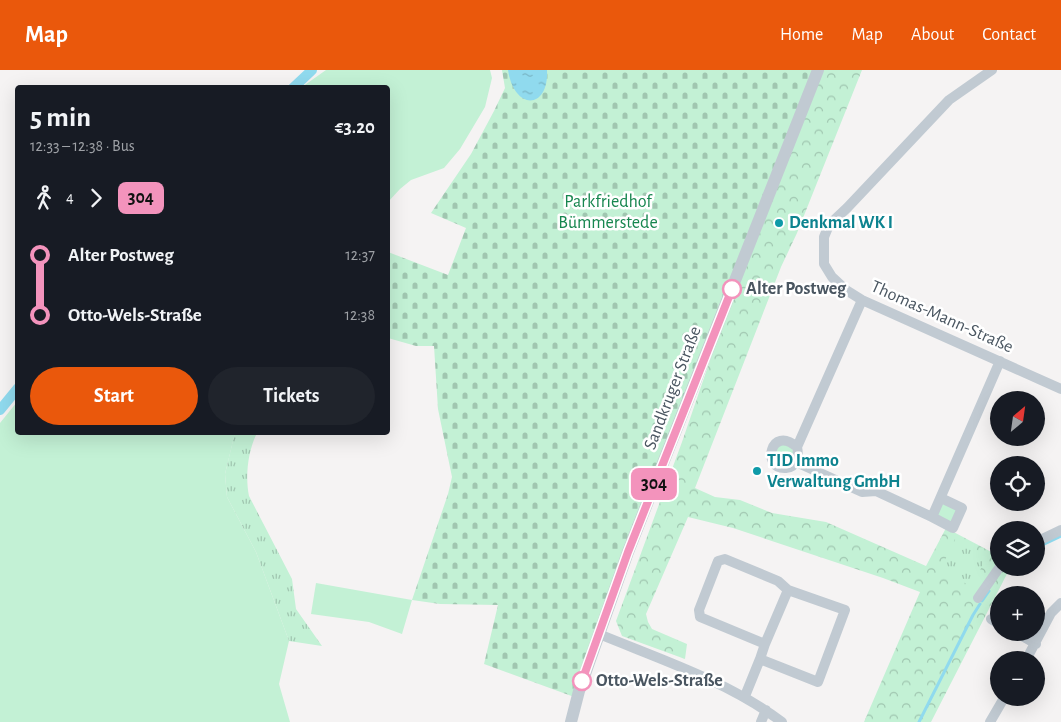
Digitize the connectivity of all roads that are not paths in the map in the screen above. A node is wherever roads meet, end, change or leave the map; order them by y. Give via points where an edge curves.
1 (818, 70) edge
2 (992, 70) edge
3 (862, 300) junction
4 (1000, 361) junction
5 (1061, 389) edge
6 (797, 447) junction
7 (796, 462) junction
8 (941, 498) junction
9 (932, 517) junction
10 (1061, 530) edge
11 (1045, 538) edge
12 (993, 576) edge
13 (788, 590) junction
14 (978, 598) dead end
15 (1061, 603) edge
16 (599, 634) junction
17 (1031, 641) edge
18 (766, 644) junction
19 (1036, 644) junction
20 (1032, 651) edge
21 (760, 659) junction
22 (745, 696) junction
23 (999, 706) edge
24 (766, 710) junction
25 (571, 722) edge
26 (761, 722) edge
27 (782, 722) edge
28 (990, 722) edge

1 - 16 street, Sandkruger Straße via 634,535
2 - 3 street, Thomas-Mann-Straße via 949,100 829,225 824,236 824,264 832,277
3 - 4 street, Thomas-Mann-Straße
3 - 6 street
4 - 5 street, Thomas-Mann-Straße
4 - 8 street
6 - 7 street
6 - 7 street via 782,440 772,447 771,454 777,466 785,468
7 - 9 street via 862,492 876,491
8 - 9 street
8 - 9 street via 962,508 953,528
10 - 11 street
12 - 14 street
13 - 18 street
13 - 18 street via 769,577 725,559 718,560 698,610 700,617
13 - 21 street via 845,610 818,682
15 - 19 street via 1051,613
16 - 22 street
16 - 25 street, Sandkruger Straße via 576,698
17 - 19 street
18 - 21 street
19 - 20 street
21 - 22 street
22 - 24 street
23 - 28 street
24 - 26 street
24 - 27 street

